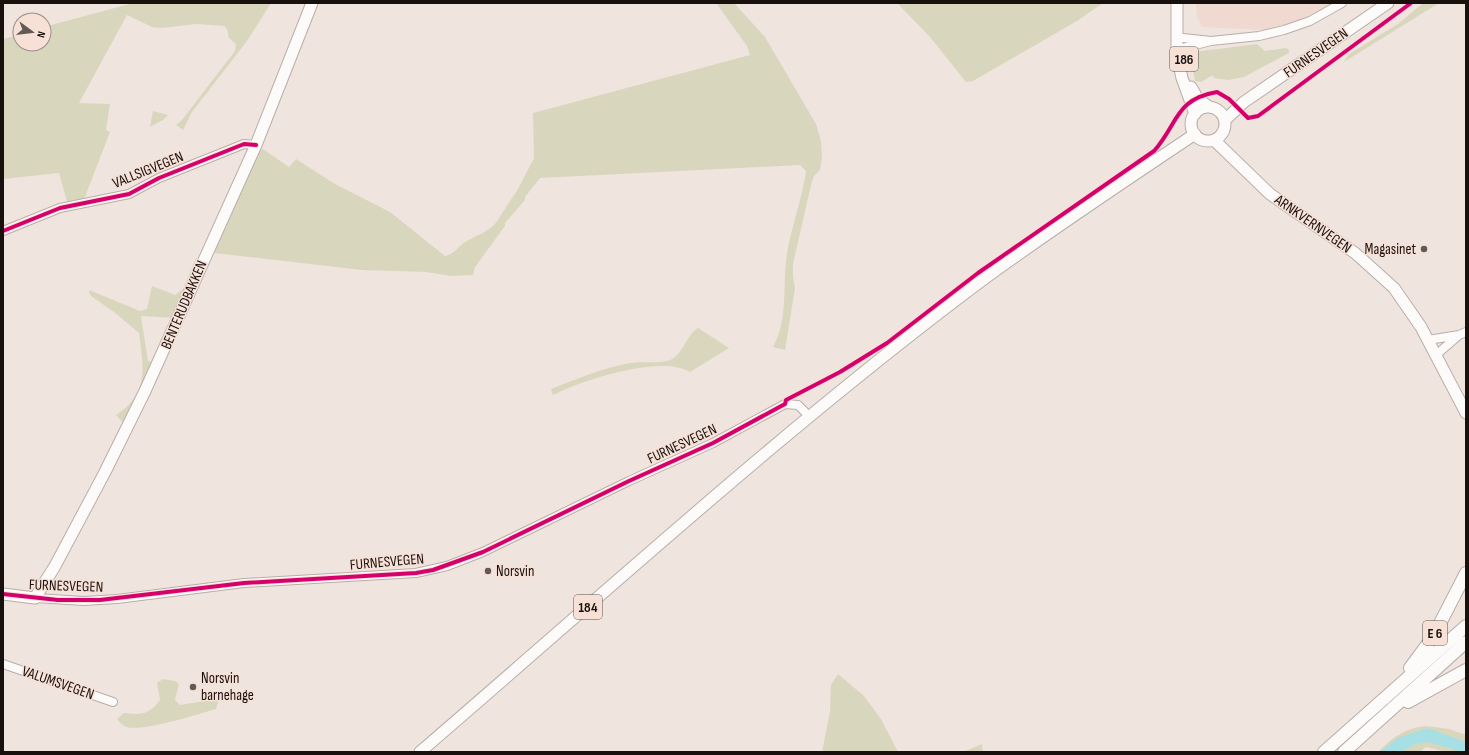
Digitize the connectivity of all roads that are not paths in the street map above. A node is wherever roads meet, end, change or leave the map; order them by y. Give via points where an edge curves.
1 (312, 3) edge
2 (1177, 3) edge
3 (1184, 3) edge
4 (1342, 3) edge
5 (1388, 3) edge
6 (1184, 43) junction
7 (1209, 107) junction
8 (1195, 114) junction
9 (1223, 116) junction
10 (1195, 134) junction
11 (1218, 137) junction
12 (256, 145) junction
13 (3, 231) edge
14 (1463, 333) edge
15 (1428, 340) junction
16 (1436, 355) junction
17 (1466, 413) edge
18 (810, 417) junction
19 (1466, 573) edge
20 (3, 594) edge
21 (35, 598) junction
22 (1466, 626) edge
23 (1466, 642) edge
24 (3, 664) edge
25 (1466, 670) edge
26 (1395, 688) junction
27 (113, 702) dead end
28 (1391, 710) junction
29 (420, 752) edge
30 (1324, 752) edge
31 (1344, 752) edge

1 - 12 main road, BENTERUDBAKKEN
2 - 8 main road, 186 via 1177,55
3 - 6 main road, 186
4 - 6 street via 1310,21 1284,30 1264,35
5 - 9 main road, FURNESVEGEN
6 - 7 main road, 186 via 1185,69 1191,86 1198,99
7 - 8 main road
7 - 9 main road
8 - 10 main road via 1192,122
9 - 11 main road via 1225,128
10 - 11 main road via 1203,140
10 - 18 main road, 184 via 1047,233
11 - 15 main road, ARNKVERNVEGEN via 1250,177 1270,194 1355,253 1384,278 1404,301
12 - 13 street, VALLSIGVEGEN via 244,144 159,178 129,194 60,208
12 - 21 main road, BENTERUDBAKKEN via 138,406
14 - 15 street
14 - 16 street
15 - 16 main road, ARNKVERNVEGEN
16 - 17 main road, ARNKVERNVEGEN
18 - 21 street, FURNESVEGEN via 798,405 786,404 713,444 629,481 490,549 433,570 409,574 244,583 117,599 84,601
18 - 29 main road, 184
19 - 26 highway, E 6 via 1433,637
20 - 21 main road, FURNESVEGEN
22 - 26 highway, E 6
23 - 28 highway, E 6
24 - 27 street, VALUMSVEGEN
25 - 28 highway, E 6
26 - 30 highway, E 6
28 - 31 highway, E 6

